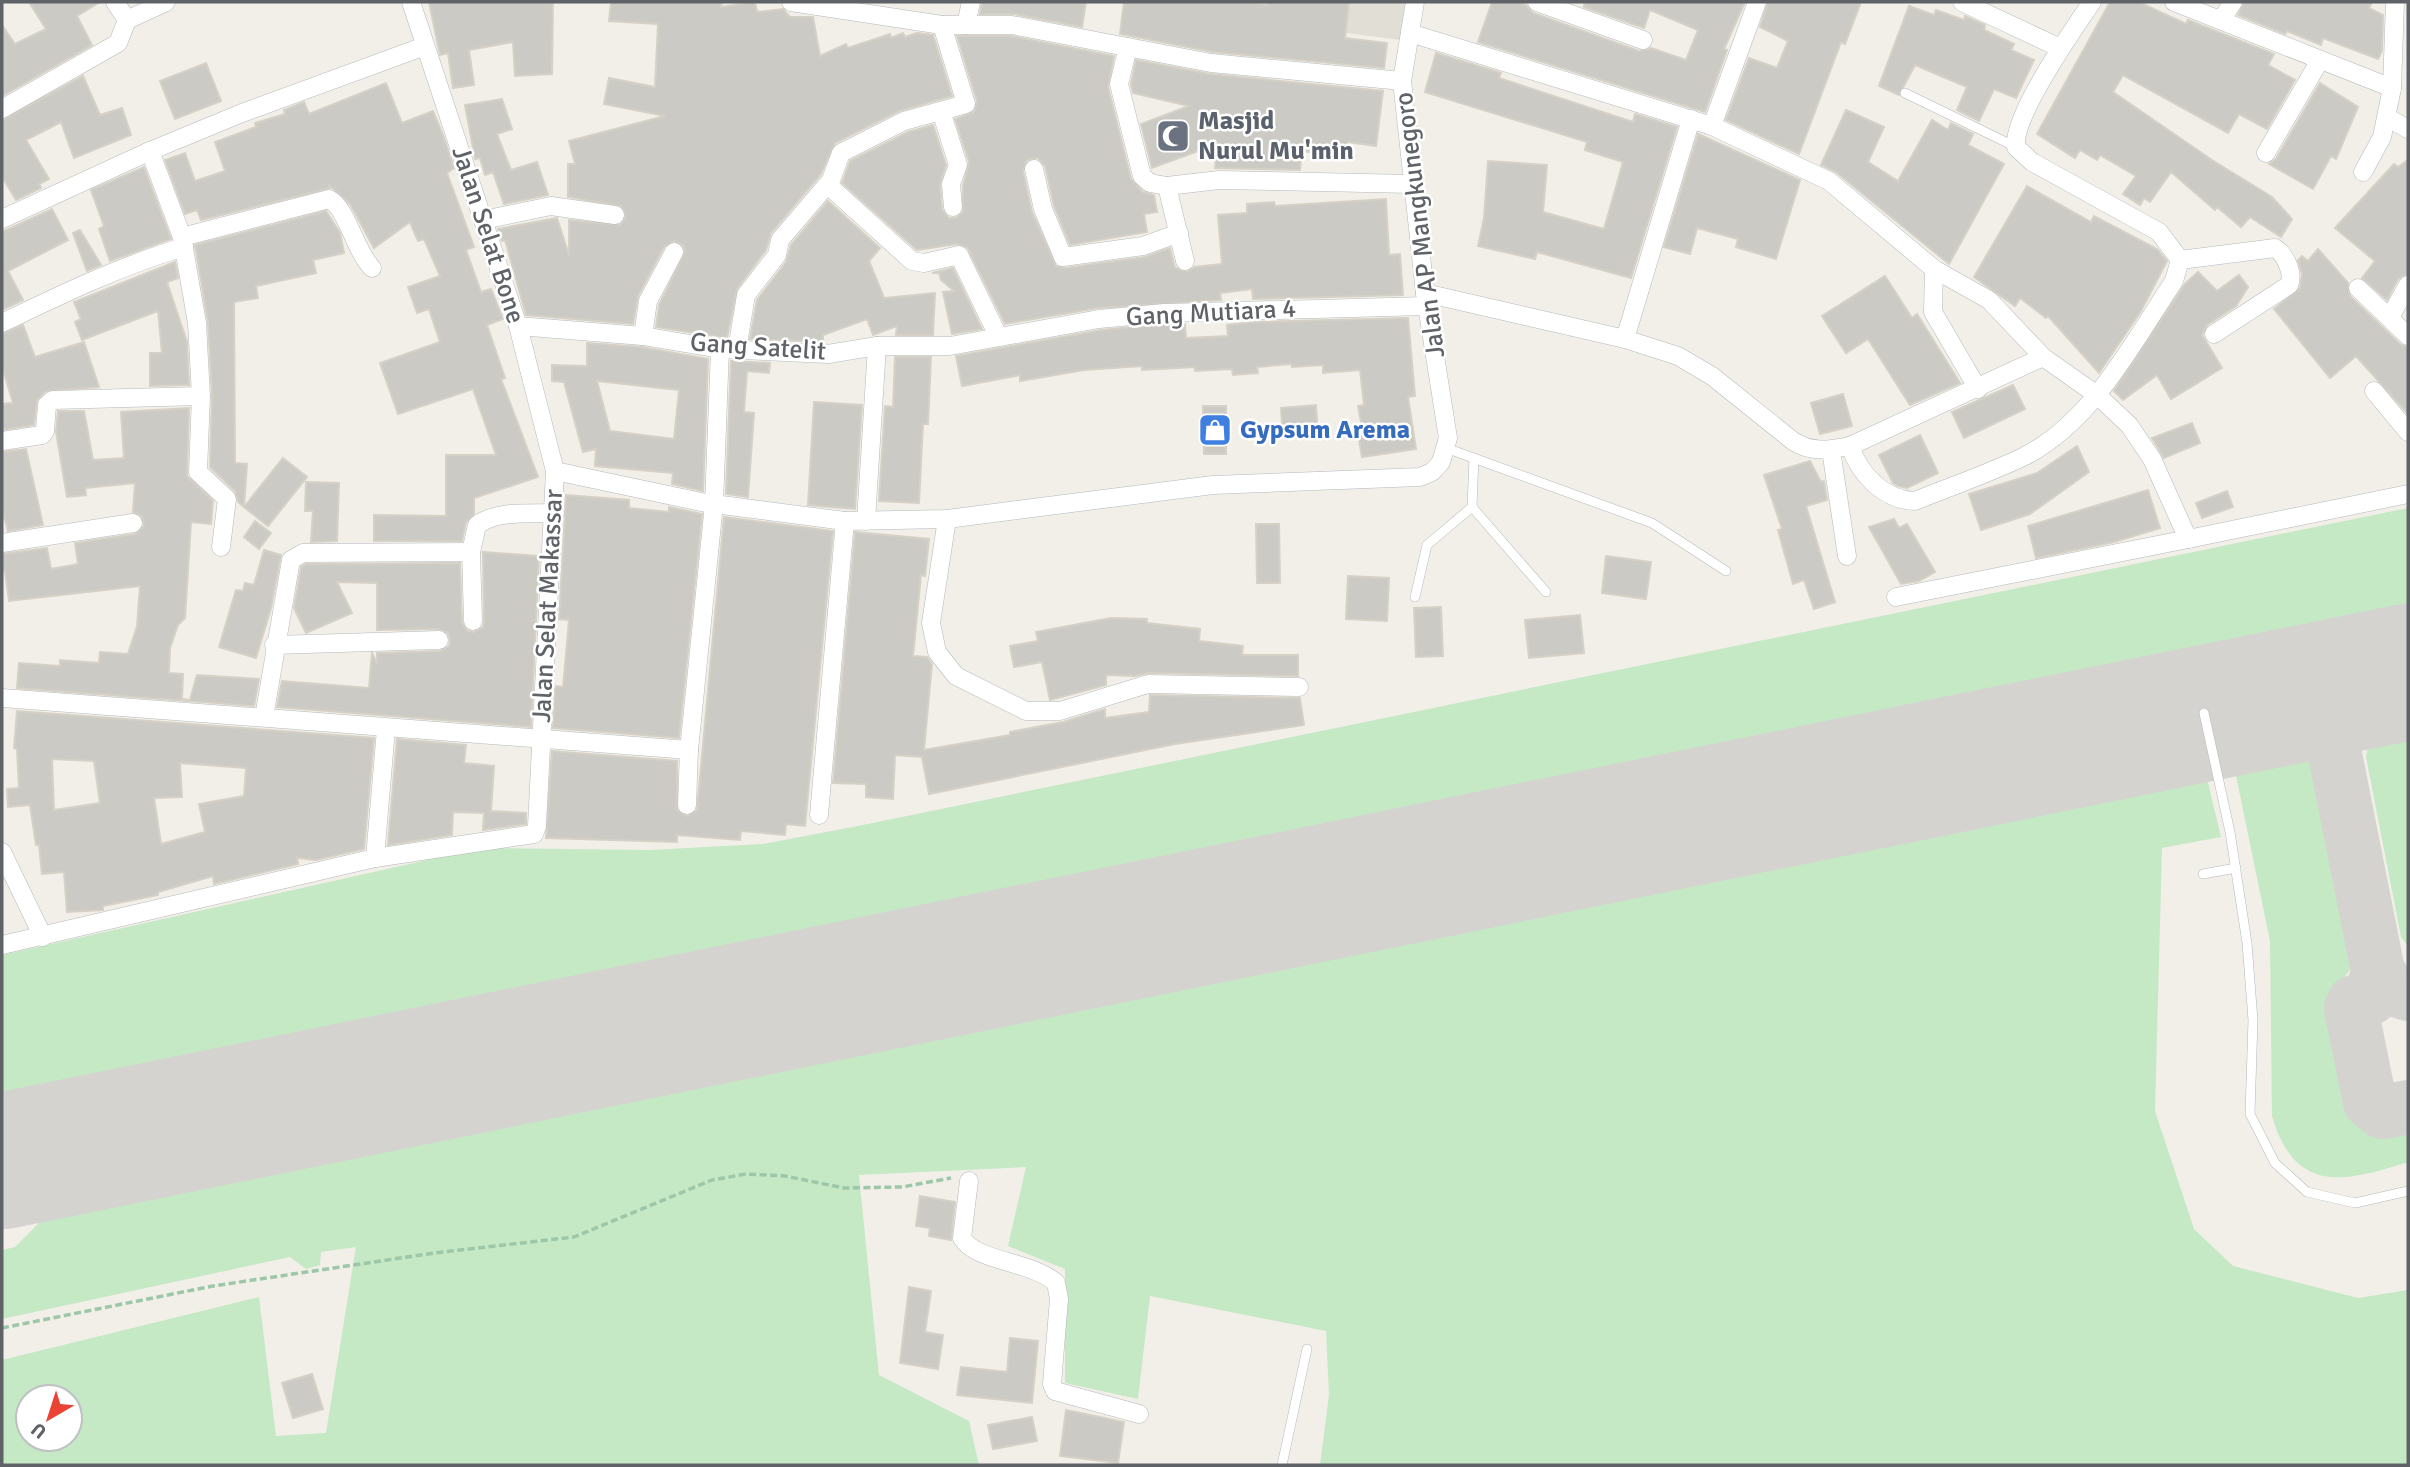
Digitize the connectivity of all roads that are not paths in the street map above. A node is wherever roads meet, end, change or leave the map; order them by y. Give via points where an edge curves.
1 (115, 2) edge
2 (166, 2) edge
3 (411, 2) edge
4 (791, 2) edge
5 (971, 2) edge
6 (1415, 2) edge
7 (1536, 2) edge
8 (1756, 2) edge
9 (1962, 2) edge
10 (2092, 2) edge
11 (2174, 2) edge
12 (2233, 2) edge
13 (2395, 2) edge
14 (127, 20) junction
15 (2221, 20) junction
16 (942, 25) junction
17 (966, 25) junction
18 (1410, 33) junction
19 (1643, 40) dead end
20 (425, 46) junction
21 (1128, 47) junction
22 (2060, 48) junction
23 (2320, 60) junction
24 (1402, 81) junction
25 (2392, 88) junction
26 (1905, 93) dead end
27 (2, 109) edge
28 (941, 111) junction
29 (2388, 118) junction
30 (1691, 119) junction
31 (1712, 125) junction
32 (2408, 130) edge
33 (2016, 147) junction
34 (150, 151) junction
35 (2266, 153) dead end
36 (1034, 169) dead end
37 (2363, 172) dead end
38 (1412, 184) junction
39 (828, 185) junction
40 (1167, 186) junction
41 (953, 207) dead end
42 (615, 215) dead end
43 (2, 219) edge
44 (483, 220) junction
45 (1178, 233) junction
46 (183, 242) junction
47 (674, 252) dead end
48 (2180, 260) junction
49 (1185, 261) dead end
50 (372, 268) dead end
51 (1934, 269) junction
52 (2408, 285) edge
53 (2358, 288) dead end
54 (1425, 299) junction
55 (2390, 317) junction
56 (2, 323) edge
57 (518, 326) junction
58 (2214, 334) dead end
59 (643, 336) junction
60 (998, 336) junction
61 (2408, 336) edge
62 (1625, 339) junction
63 (877, 346) junction
64 (729, 349) junction
65 (2043, 358) junction
66 (1978, 389) junction
67 (2374, 391) dead end
68 (2097, 395) junction
69 (201, 396) junction
70 (2408, 432) edge
71 (2, 441) edge
72 (1850, 446) junction
73 (1446, 448) junction
74 (1831, 450) junction
75 (1474, 458) junction
76 (555, 471) junction
77 (2408, 494) edge
78 (713, 504) junction
79 (1472, 507) junction
80 (555, 513) junction
81 (947, 519) junction
82 (845, 521) junction
83 (866, 521) junction
84 (133, 523) dead end
85 (2188, 539) junction
86 (2, 543) edge
87 (221, 547) dead end
88 (471, 552) junction
89 (1847, 556) dead end
90 (1726, 571) dead end
91 (1546, 592) dead end
92 (1415, 597) dead end
93 (1896, 597) dead end
94 (473, 621) dead end
95 (439, 640) dead end
96 (274, 645) junction
97 (1299, 687) dead end
98 (2, 698) edge
99 (2204, 713) dead end
100 (264, 718) junction
101 (386, 729) junction
102 (542, 741) junction
103 (689, 750) junction
104 (687, 804) dead end
105 (819, 815) dead end
106 (2, 852) edge
107 (375, 858) junction
108 (2236, 868) junction
109 (2203, 874) dead end
110 (10, 885) edge
111 (43, 937) junction
112 (2, 944) edge
113 (969, 1181) road end
114 (2408, 1191) edge
115 (1307, 1349) dead end
116 (1139, 1414) dead end
117 (1282, 1465) edge

1 - 14 street
2 - 14 street
3 - 20 street, Jalan Selat Bone
4 - 16 street
5 - 17 street
6 - 18 street, Jalan AP Mangkunegoro
7 - 19 street
8 - 31 street
9 - 22 street
10 - 22 street
11 - 15 street
12 - 15 street
13 - 25 street
14 - 27 street via 118,43
15 - 23 street
16 - 17 street
16 - 28 street via 966,100 965,105
17 - 21 street via 1012,25
18 - 24 street, Jalan AP Mangkunegoro
18 - 30 street
20 - 34 street
20 - 44 street, Jalan Selat Bone
21 - 24 street via 1211,62
21 - 40 street via 1119,84 1142,176 1150,183
22 - 33 street via 2017,129
23 - 25 street
23 - 35 street
24 - 38 street, Jalan AP Mangkunegoro
25 - 29 street
26 - 33 lane
28 - 39 street via 904,121 841,153
28 - 41 street via 958,165 951,184
29 - 32 street
29 - 37 street
30 - 31 street
30 - 62 street
31 - 51 street via 1829,181
33 - 48 street via 2032,162 2159,232
34 - 43 street
34 - 46 street
36 - 45 street via 1042,209 1063,257 1143,246
38 - 40 street via 1219,180
38 - 54 street, Jalan AP Mangkunegoro
39 - 60 street via 912,261 924,263 959,255
39 - 64 street via 779,240 777,255 752,284
40 - 45 street
42 - 44 street via 551,206
44 - 57 street, Jalan Selat Bone
45 - 49 street
46 - 50 street via 330,198
46 - 56 street via 93,278
46 - 69 street via 197,323
47 - 59 street via 648,301
48 - 58 street via 2275,248 2282,253 2292,282
48 - 68 street via 2175,281
51 - 65 street via 1989,300
51 - 66 street via 1933,312
52 - 55 street
53 - 55 street
54 - 60 street, Gang Mutiara 4 via 1164,313
54 - 62 street, Gang Mutiara 4
54 - 73 street, Jalan AP Mangkunegoro
55 - 61 street
57 - 59 street, Gang Satelit
57 - 76 street, Jalan Selat Bone
59 - 64 street, Gang Satelit
60 - 63 street, Gang Satelit via 950,346
62 - 74 street, Gang Mutiara 4 via 1695,364 1804,449
63 - 64 street, Gang Satelit via 828,354
63 - 83 street
64 - 78 street
65 - 66 street
65 - 68 street
66 - 72 street
67 - 70 street
68 - 72 street via 2071,422 2026,455 1916,501 1898,500 1883,492 1864,472
68 - 85 street via 2141,440
69 - 71 street via 53,400 47,405 42,435
69 - 87 street via 198,472 228,503
72 - 74 street
73 - 75 lane
73 - 81 street via 1441,462 1420,477 1172,489
74 - 89 street
75 - 79 lane
75 - 90 lane via 1652,523
76 - 78 street
76 - 80 street, Jalan Selat Makassar
77 - 85 street
78 - 82 street
78 - 103 street
79 - 91 lane
79 - 92 lane via 1427,545
80 - 88 street via 487,518 477,526
80 - 102 street, Jalan Selat Makassar
81 - 83 street
81 - 97 street via 931,622 937,652 956,676 1026,711 1060,712 1148,684
82 - 83 street
82 - 105 street
84 - 86 street
85 - 93 street
88 - 94 street
88 - 96 street via 297,555 288,565
95 - 96 street
96 - 100 street
98 - 100 street
99 - 108 lane
100 - 101 street
101 - 102 street
101 - 107 street
102 - 103 street
102 - 107 street, Jalan Selat Makassar via 534,834
103 - 104 street
106 - 110 street
107 - 111 street
108 - 109 lane
108 - 114 lane via 2248,943 2253,1020 2250,1114 2262,1140 2275,1163 2306,1192 2355,1203
110 - 111 street
111 - 112 street
113 - 116 street via 965,1243 974,1250 1031,1267 1056,1283 1055,1391
115 - 117 lane

